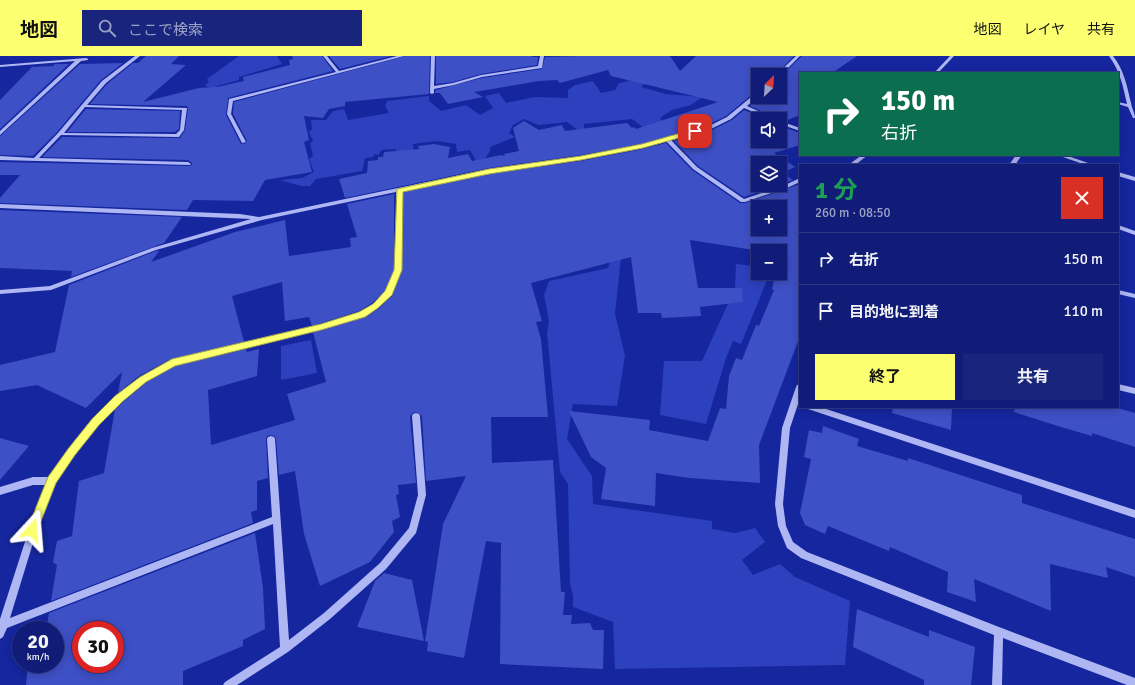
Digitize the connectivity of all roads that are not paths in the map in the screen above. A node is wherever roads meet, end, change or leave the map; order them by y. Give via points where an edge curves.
1 (325, 56) edge
2 (402, 56) edge
3 (433, 56) edge
4 (542, 56) edge
5 (798, 56) edge
6 (952, 56) edge
7 (1111, 56) edge
8 (136, 58) edge
9 (128, 59) dead end
10 (79, 60) junction
11 (86, 60) dead end
12 (0, 66) edge
13 (785, 68) edge
14 (338, 72) junction
15 (937, 72) edge
16 (751, 100) edge
17 (1119, 103) edge
18 (83, 106) junction
19 (744, 106) junction
20 (1129, 106) junction
21 (758, 112) edge
22 (1135, 117) edge
23 (787, 125) edge
24 (799, 130) edge
25 (0, 134) edge
26 (60, 134) junction
27 (667, 139) junction
28 (244, 142) dead end
29 (861, 156) edge
30 (1063, 156) edge
31 (0, 158) edge
32 (35, 159) junction
33 (188, 164) dead end
34 (853, 164) edge
35 (1088, 164) edge
36 (1119, 174) edge
37 (1135, 179) edge
38 (799, 180) edge
39 (399, 190) junction
40 (0, 206) edge
41 (261, 218) junction
42 (1119, 227) edge
43 (1135, 232) edge
44 (0, 292) edge
45 (1119, 292) edge
46 (1135, 296) edge
47 (1119, 386) edge
48 (1135, 391) edge
49 (799, 392) edge
50 (797, 403) edge
51 (814, 408) edge
52 (416, 416) dead end
53 (271, 439) dead end
54 (51, 481) junction
55 (0, 491) edge
56 (1135, 514) edge
57 (276, 519) junction
58 (1, 628) edge
59 (999, 632) junction
60 (285, 649) junction
61 (1135, 682) edge
62 (228, 685) edge
63 (997, 685) edge

1 - 14 street
2 - 14 street
3 - 4 street via 432,90 481,76 540,67
5 - 13 street
6 - 15 street
7 - 20 street via 1126,85
8 - 9 street
8 - 18 street via 104,82
10 - 11 street
10 - 12 street
10 - 25 street
14 - 28 street via 231,100 229,114
16 - 19 street
17 - 20 street
18 - 26 street
18 - 26 street via 185,109 182,130 177,136
19 - 21 street
19 - 27 street via 710,128
20 - 22 street
23 - 24 street
26 - 32 street
27 - 38 street via 695,168 743,201
27 - 39 street via 581,158 489,172
29 - 34 street
30 - 35 street
31 - 32 street
32 - 33 street
36 - 37 street
39 - 41 street
39 - 54 street via 398,270 389,293 376,306 362,314 321,327 172,363 118,399 95,422
40 - 41 street
41 - 44 street via 154,249 51,288
42 - 43 street
45 - 46 street
47 - 48 street
49 - 50 street
50 - 59 street via 786,428 779,504 782,526 790,544 804,555
51 - 56 street
52 - 60 street via 422,494 413,530 380,569
53 - 57 street
54 - 55 street via 33,481
54 - 58 street via 36,517
57 - 58 street
57 - 60 street
59 - 61 street
59 - 63 street
60 - 62 street

